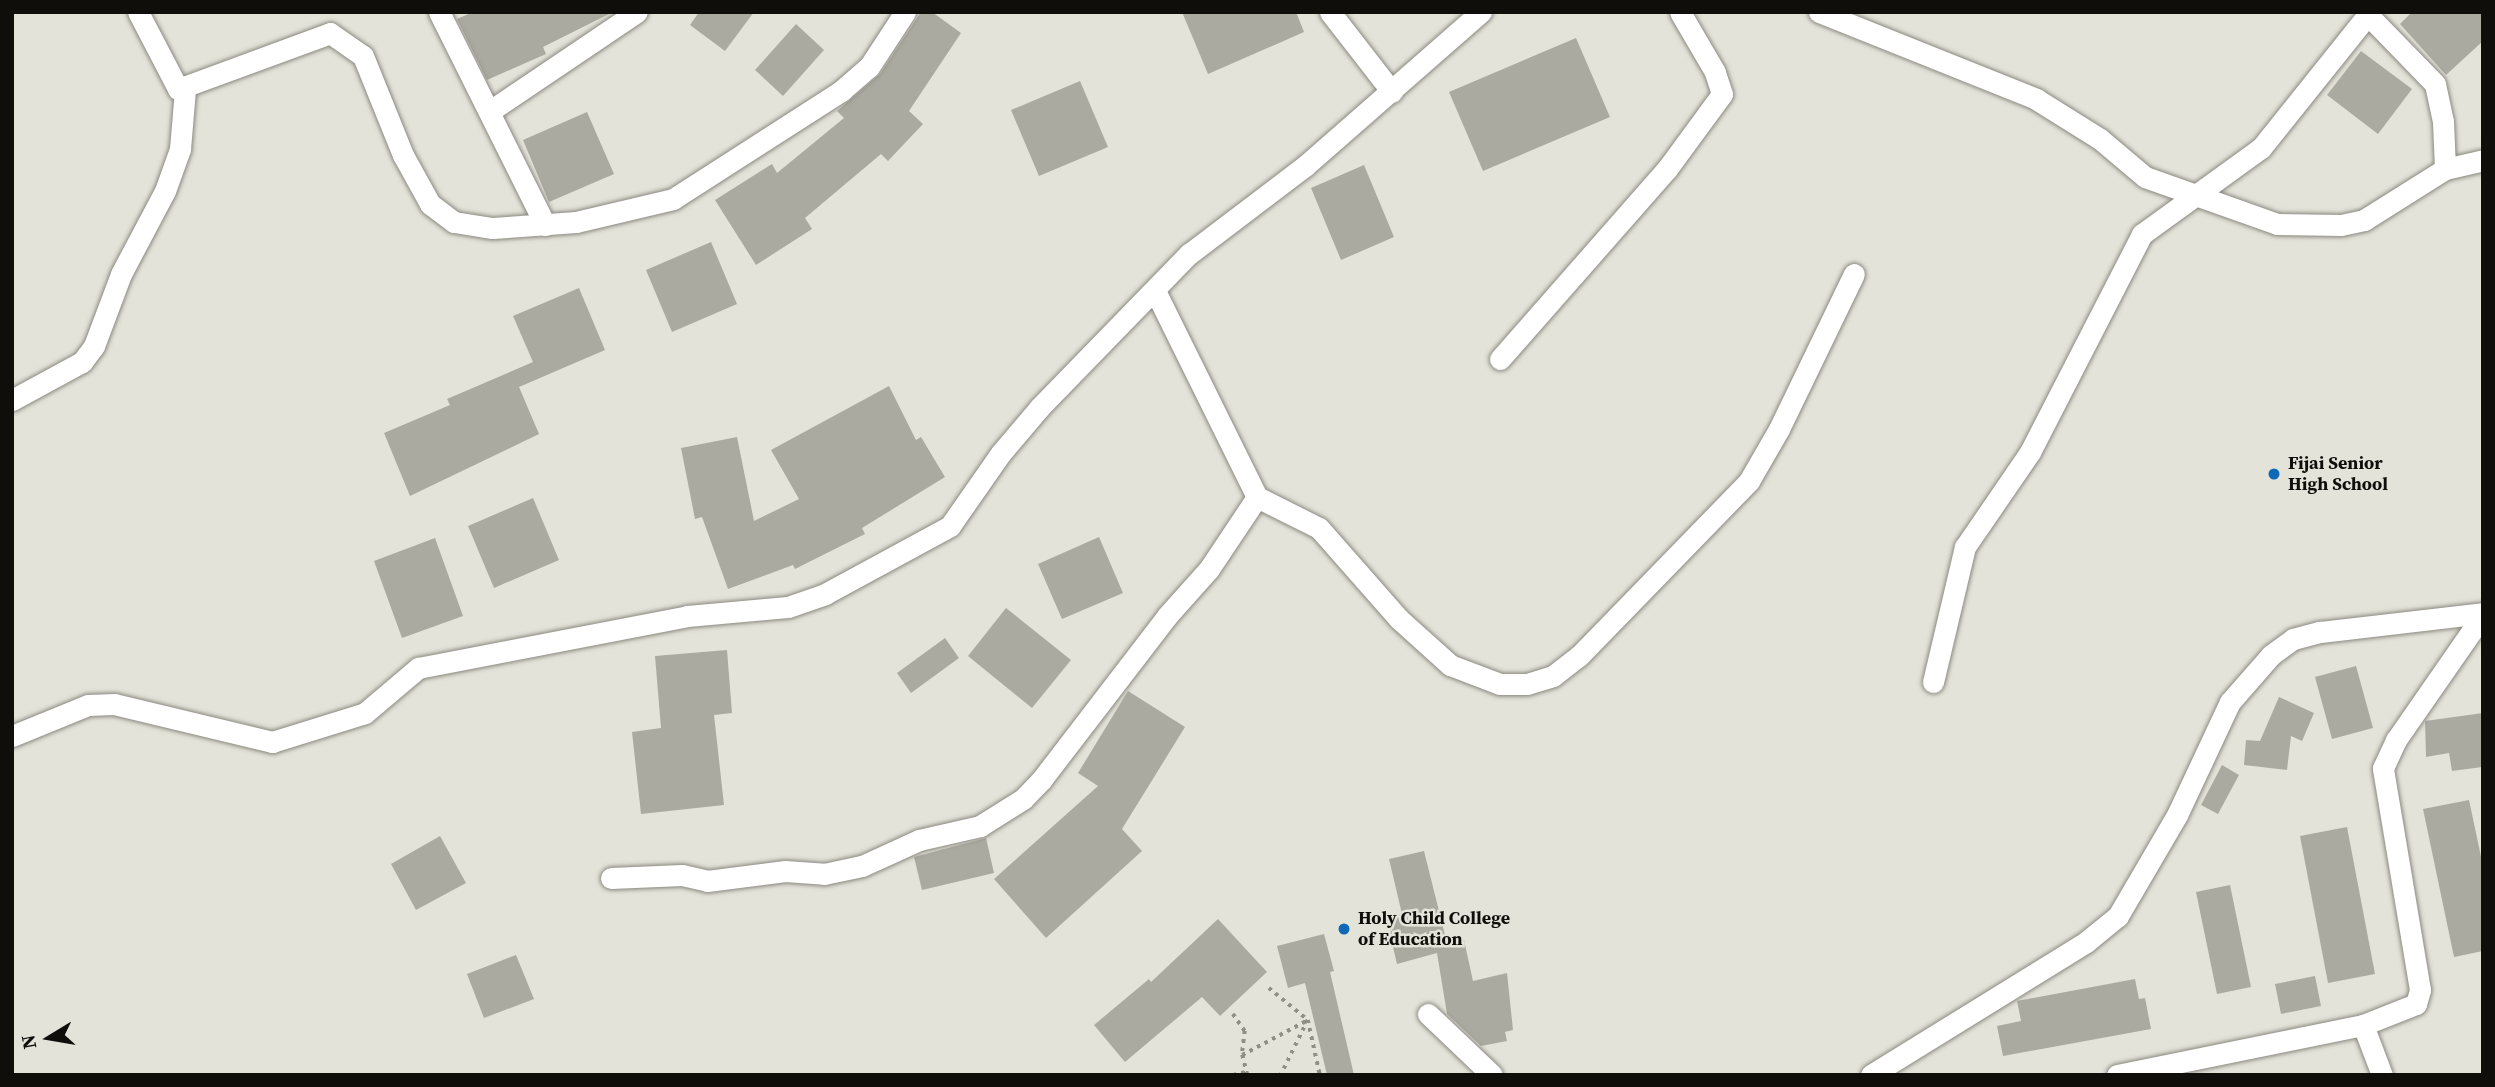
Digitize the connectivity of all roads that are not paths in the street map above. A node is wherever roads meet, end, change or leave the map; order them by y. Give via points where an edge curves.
1 (138, 12) edge
2 (439, 12) edge
3 (637, 12) edge
4 (905, 12) edge
5 (1330, 12) edge
6 (1481, 12) edge
7 (1680, 12) edge
8 (1819, 12) edge
9 (2369, 13) edge
10 (186, 89) junction
11 (1392, 92) junction
12 (490, 111) junction
13 (2483, 160) edge
14 (2445, 169) junction
15 (2197, 196) junction
16 (545, 225) junction
17 (1854, 274) dead end
18 (1155, 291) junction
19 (1500, 359) dead end
20 (12, 400) edge
21 (1256, 497) junction
22 (2483, 614) edge
23 (1933, 682) dead end
24 (12, 736) edge
25 (611, 878) dead end
26 (1428, 1014) dead end
27 (2363, 1026) junction
28 (1493, 1075) edge
29 (1871, 1075) edge
30 (2117, 1075) edge
31 (2382, 1075) edge

1 - 10 street via 172,85
2 - 12 street
3 - 12 street
4 - 16 street via 869,67 716,175 673,199 627,213
5 - 11 street
6 - 11 street
7 - 19 street via 1723,94 1667,169
8 - 15 street via 2036,99 2100,139 2146,177
9 - 14 street via 2435,84 2443,121
9 - 15 street via 2261,148
10 - 16 street via 330,33 363,56 403,155 430,204 454,222 493,228
10 - 20 street via 180,149 165,191 121,274 94,346 82,362
11 - 18 street via 1262,201 1204,240
12 - 16 street
13 - 14 street
14 - 15 street via 2364,220 2341,225 2277,224
15 - 23 street via 2142,234 2030,452 1965,547
17 - 21 street via 1749,481 1579,656 1553,676 1527,684 1500,684 1450,665 1399,619 1319,527
18 - 21 street
18 - 24 street via 1040,407 950,526 825,594 788,607 687,616 427,666 402,679 365,713 272,742 114,704 88,705
21 - 25 street via 1209,569 1167,616 1071,744 1023,799 1003,814 979,826 912,842 862,866 824,874 785,872 708,881 682,875
22 - 27 street via 2396,740 2383,768 2420,990 2416,1004 2404,1012
22 - 29 street via 2320,632 2282,647 2230,702 2177,816 2118,916 2086,942
26 - 28 street
27 - 30 street
27 - 31 street

